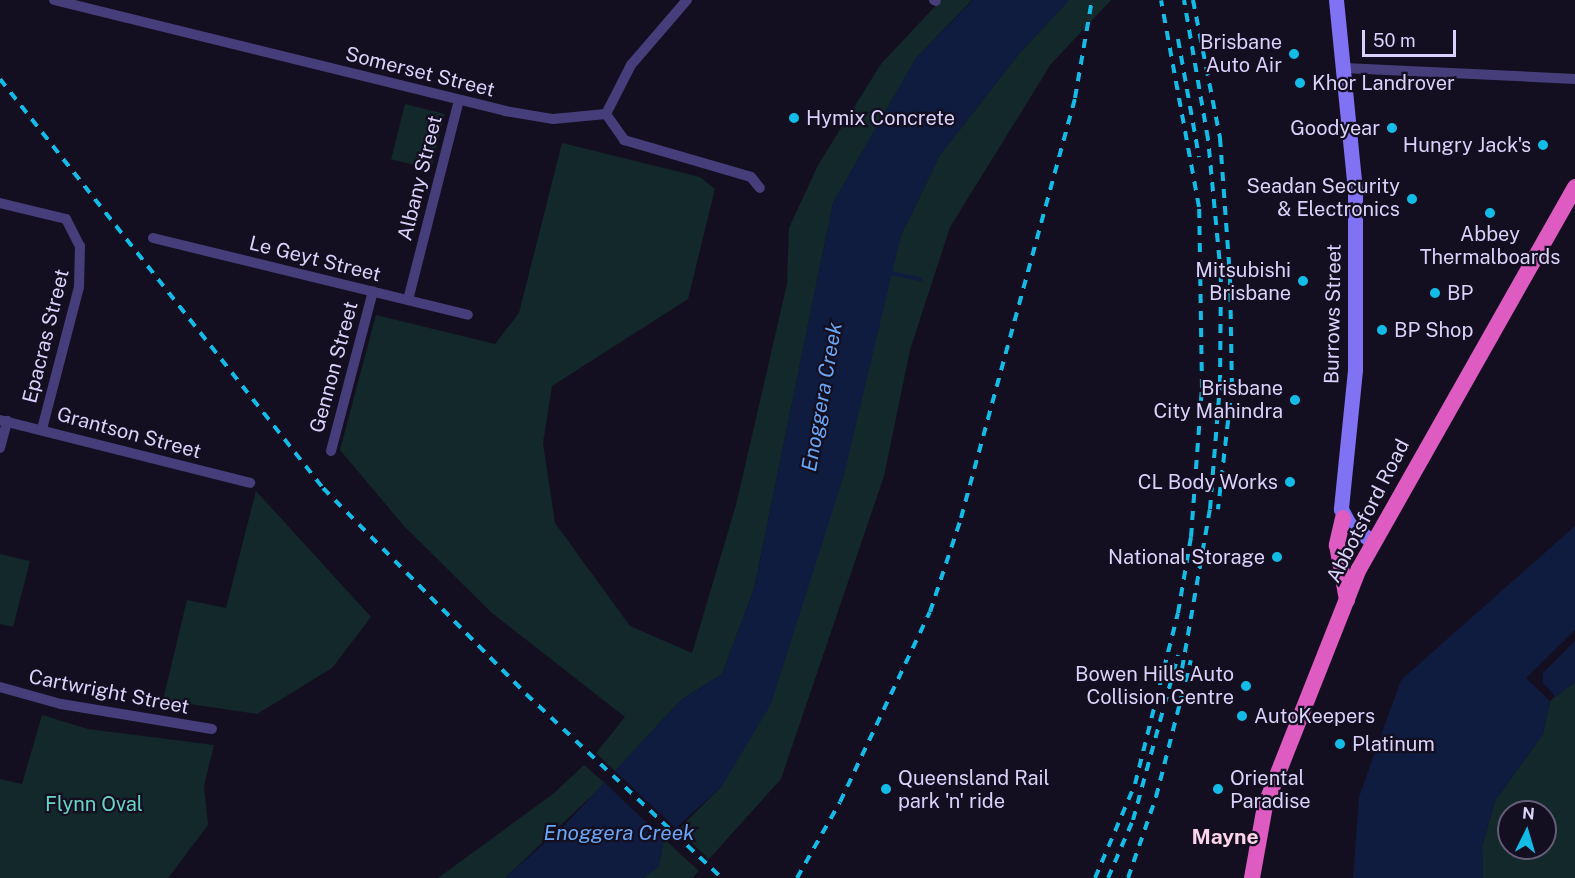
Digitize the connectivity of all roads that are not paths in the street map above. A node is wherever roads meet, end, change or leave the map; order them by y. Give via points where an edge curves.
1 (54, 0) edge
2 (687, 0) edge
3 (1336, 0) edge
4 (1344, 68) junction
5 (1575, 79) edge
6 (459, 100) junction
7 (606, 114) junction
8 (1575, 187) edge
9 (760, 188) dead end
10 (0, 203) edge
11 (153, 238) dead end
12 (372, 291) junction
13 (408, 300) junction
14 (468, 315) dead end
15 (3, 420) edge
16 (42, 429) junction
17 (0, 448) edge
18 (331, 451) dead end
19 (250, 483) dead end
20 (1343, 519) junction
21 (1372, 542) junction
22 (1347, 600) junction
23 (0, 687) edge
24 (212, 729) dead end
25 (1252, 878) edge

1 - 6 street, Somerset Street
2 - 7 street via 631,65
3 - 4 main road, Burrows Street
4 - 5 street
4 - 20 main road, Burrows Street via 1354,162 1355,337
6 - 7 street, Somerset Street via 553,119
6 - 13 street, Albany Street
7 - 9 street via 624,140 751,177
8 - 21 highway, Abbotsford Road
10 - 16 street, Epacras Street via 66,219 76,233 83,261
11 - 12 street, Le Geyt Street
12 - 13 street, Le Geyt Street
12 - 18 street, Gennon Street
13 - 14 street, Le Geyt Street
15 - 16 street, Grantson Street
15 - 17 street
16 - 19 street, Grantson Street
20 - 21 main road
20 - 22 highway via 1337,545
21 - 22 highway, Abbotsford Road
22 - 25 highway, Abbotsford Road via 1265,806
23 - 24 street, Cartwright Street via 61,705

